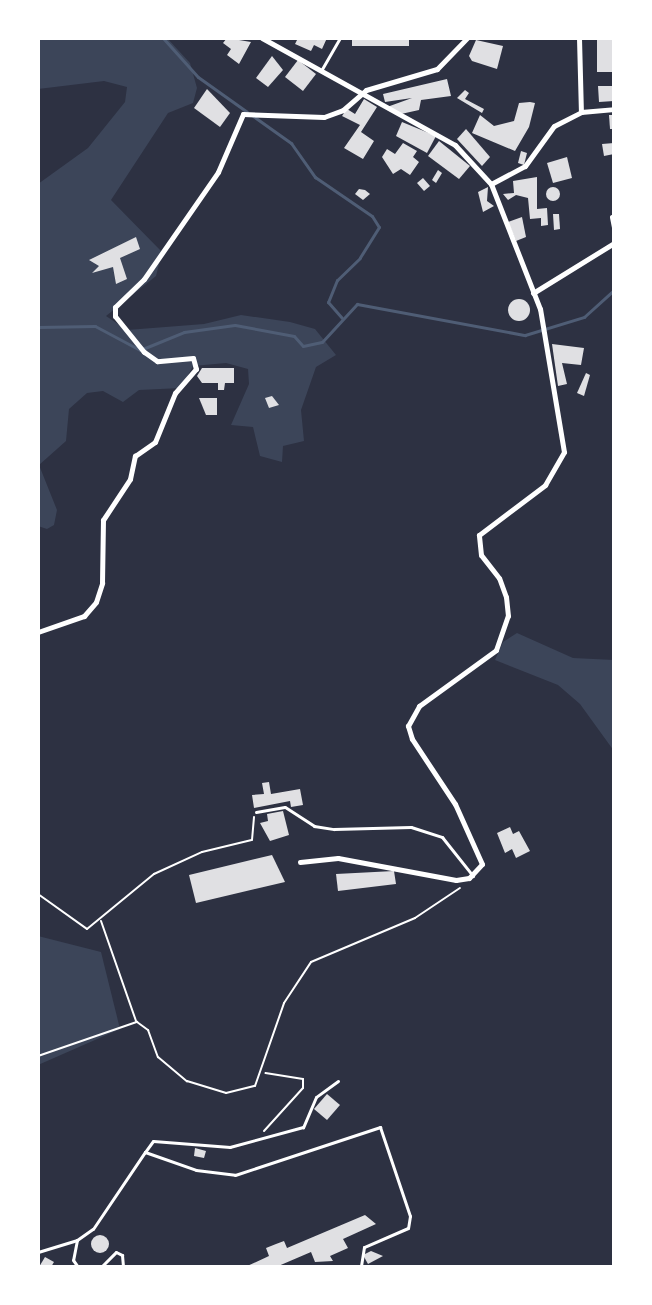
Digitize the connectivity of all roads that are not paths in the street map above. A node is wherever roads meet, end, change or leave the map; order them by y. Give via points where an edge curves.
1 (262, 38) edge
2 (340, 38) edge
3 (467, 38) edge
4 (579, 38) edge
5 (322, 69) junction
6 (360, 94) junction
7 (614, 109) edge
8 (581, 112) junction
9 (491, 184) junction
10 (612, 217) edge
11 (614, 227) edge
12 (614, 243) edge
13 (533, 293) junction
14 (38, 632) edge
15 (256, 812) road end
16 (300, 862) dead end
17 (471, 877) junction
18 (338, 1081) dead end
19 (145, 1152) junction
20 (77, 1240) junction
21 (38, 1252) edge
22 (78, 1267) edge
23 (101, 1267) edge
24 (123, 1267) edge
25 (319, 1267) edge
26 (359, 1267) edge

1 - 5 street
2 - 5 lane
3 - 6 street via 437,69
4 - 8 street
5 - 6 street
6 - 9 street via 455,145
6 - 14 street via 343,110 324,117 243,114 218,172 144,279 115,307 115,316 157,361 198,361 169,403 155,442 135,456 130,479 103,520 102,583 96,602 84,616
7 - 8 street
8 - 9 street via 554,126 525,166
9 - 13 street
10 - 11 street
12 - 13 street
13 - 17 street via 564,452 545,485 479,535 481,555 506,597 508,616 496,650 419,706 408,726 480,854 482,864
15 - 17 lane via 285,807 314,826 334,829 411,827 442,837
16 - 17 street via 338,858 391,865 431,879
18 - 19 lane via 316,1097 303,1127 211,1147 153,1141
19 - 20 lane via 93,1229
19 - 26 lane via 196,1170 235,1175 380,1127 410,1216 408,1228 364,1247
20 - 21 lane
20 - 22 lane via 73,1260
23 - 24 lane via 116,1252 122,1255
25 - 26 lane

